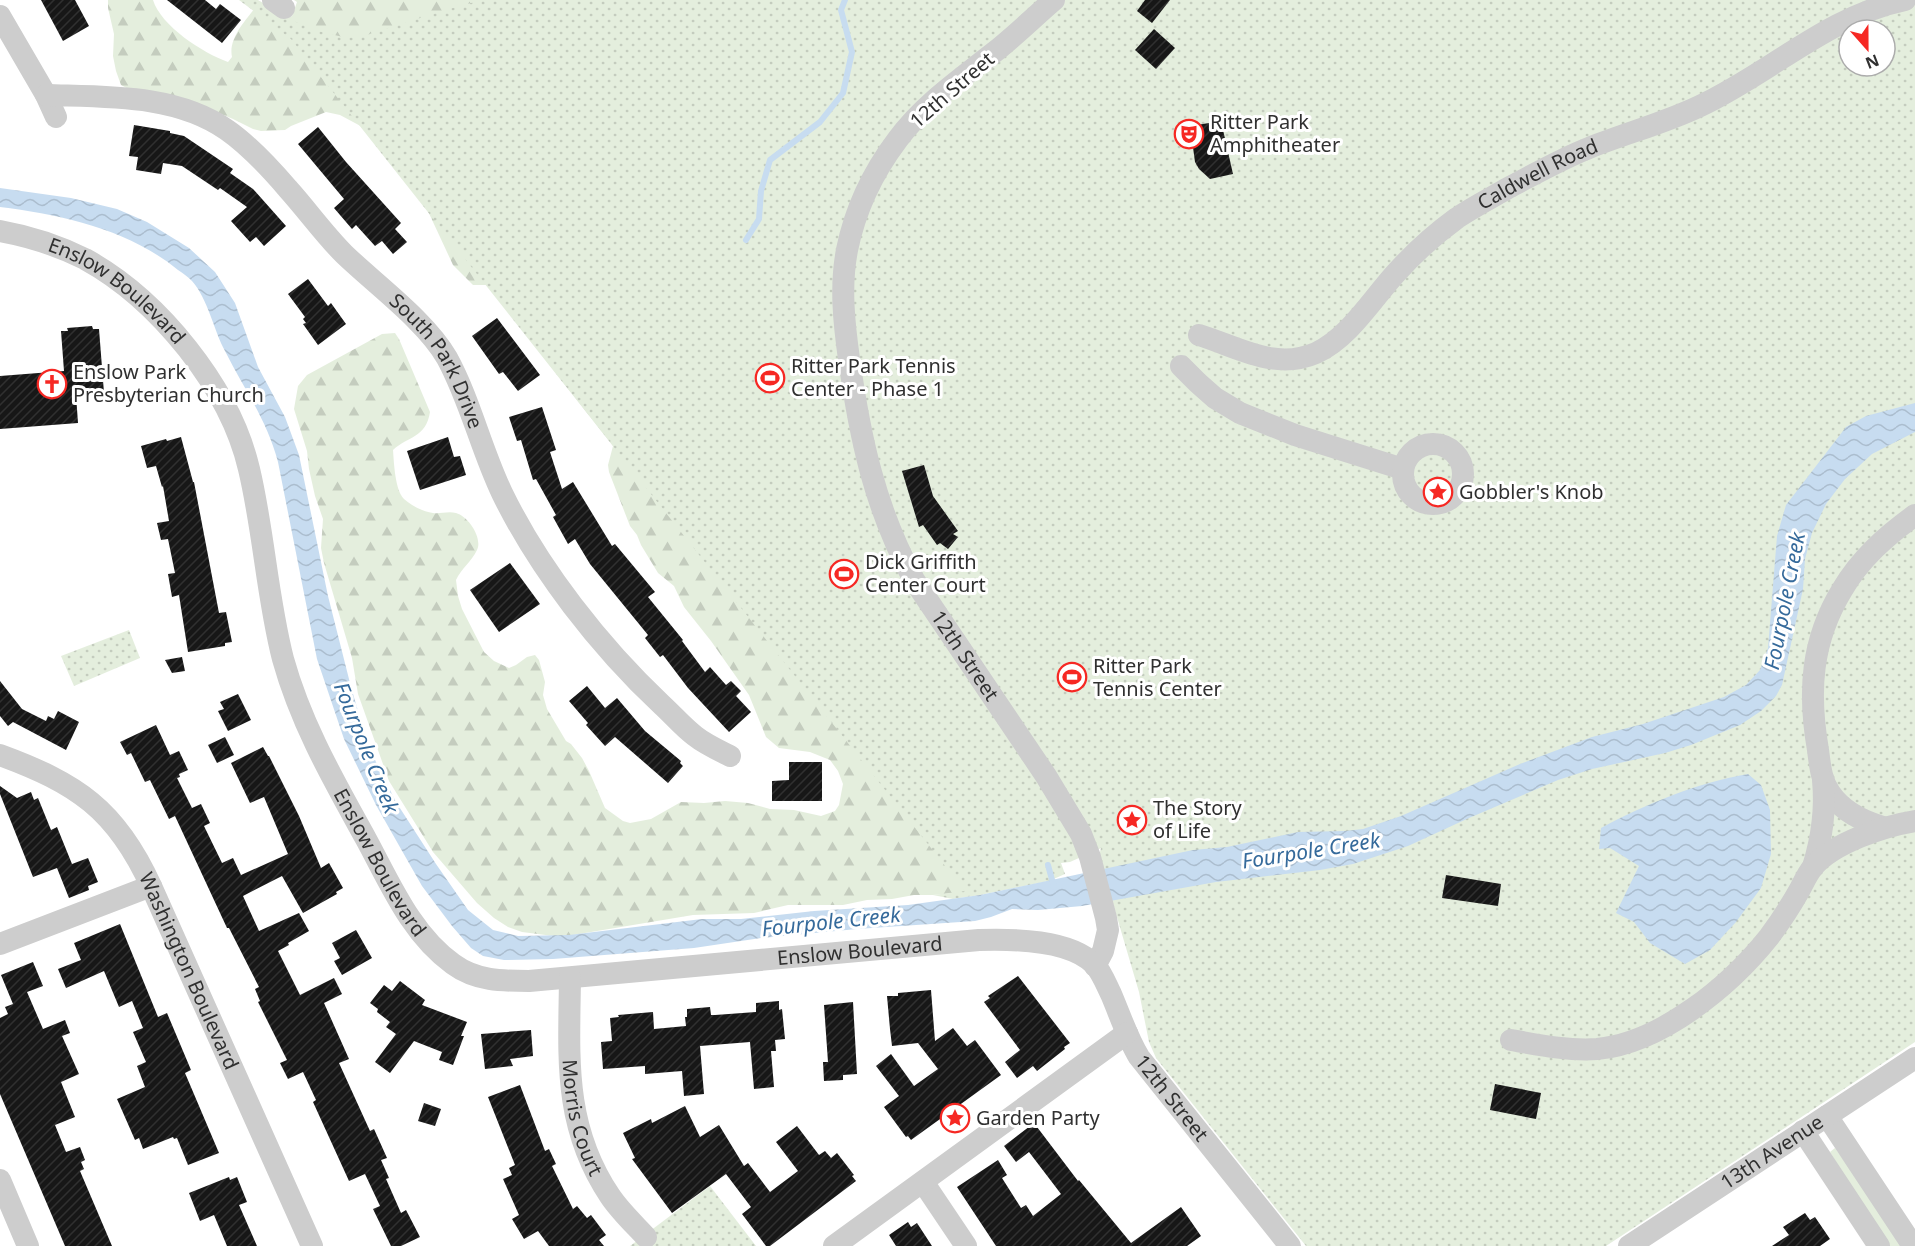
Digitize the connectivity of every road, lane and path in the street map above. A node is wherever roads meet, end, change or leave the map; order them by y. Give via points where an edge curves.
1 (1054, 0) edge
2 (1905, 0) edge
3 (0, 16) edge
4 (46, 95) junction
5 (56, 117) dead end
6 (0, 231) edge
7 (1199, 335) dead end
8 (1181, 366) dead end
9 (1403, 469) dead end
10 (1915, 515) edge
11 (0, 755) edge
12 (730, 756) dead end
13 (1822, 779) junction
14 (1915, 821) edge
15 (1883, 827) junction
16 (1813, 867) junction
17 (151, 885) junction
18 (0, 944) edge
19 (1095, 966) junction
20 (570, 978) junction
21 (1127, 1033) junction
22 (1511, 1040) dead end
23 (1915, 1058) edge
24 (1827, 1116) junction
25 (1803, 1131) junction
26 (0, 1180) edge
27 (923, 1182) junction
28 (646, 1238) dead end
29 (28, 1246) edge
30 (312, 1246) edge
31 (834, 1246) edge
32 (966, 1246) edge
33 (1290, 1246) edge
34 (1629, 1246) edge
35 (1879, 1246) edge
36 (1914, 1246) edge

1 - 19 street, 12th Street via 945,91 899,137 862,202 847,251 843,284 860,429 884,519 897,550 932,608 1081,834 1106,918 1107,938
2 - 7 street, Caldwell Road via 1839,24 1700,107 1587,148 1479,205 1423,246 1349,328 1317,352 1299,358 1264,358
3 - 4 street
4 - 5 street
4 - 12 street, South Park Drive via 170,105 226,129 254,153 343,253 407,312 445,354 501,491 522,531 570,602 652,696 695,737
6 - 20 street, Enslow Boulevard via 47,243 84,259 115,279 170,329 225,403 249,467 277,633 292,692 322,757 420,934 455,966 477,977 499,981
8 - 9 street via 1215,398 1240,413
10 - 13 street via 1868,554 1841,590 1824,627 1811,694
11 - 17 street, Washington Boulevard via 52,776 90,801 123,836
13 - 15 street via 1831,794 1854,816
13 - 16 street via 1822,835
14 - 15 street
15 - 16 street via 1829,854
16 - 22 street via 1785,914 1751,957 1705,999 1659,1029 1637,1040 1597,1049
17 - 18 street
17 - 30 street, Washington Boulevard
19 - 20 street, Enslow Boulevard via 1085,957 1054,946 979,940
19 - 21 street, 12th Street
20 - 28 street, Morris Court via 571,1083 578,1130 611,1197
21 - 27 street
21 - 33 street, 12th Street via 1139,1057
23 - 24 street, 13th Avenue
24 - 25 street, 13th Avenue
24 - 36 street
25 - 34 street, 13th Avenue
25 - 35 street
26 - 29 street
27 - 31 street
27 - 32 street

